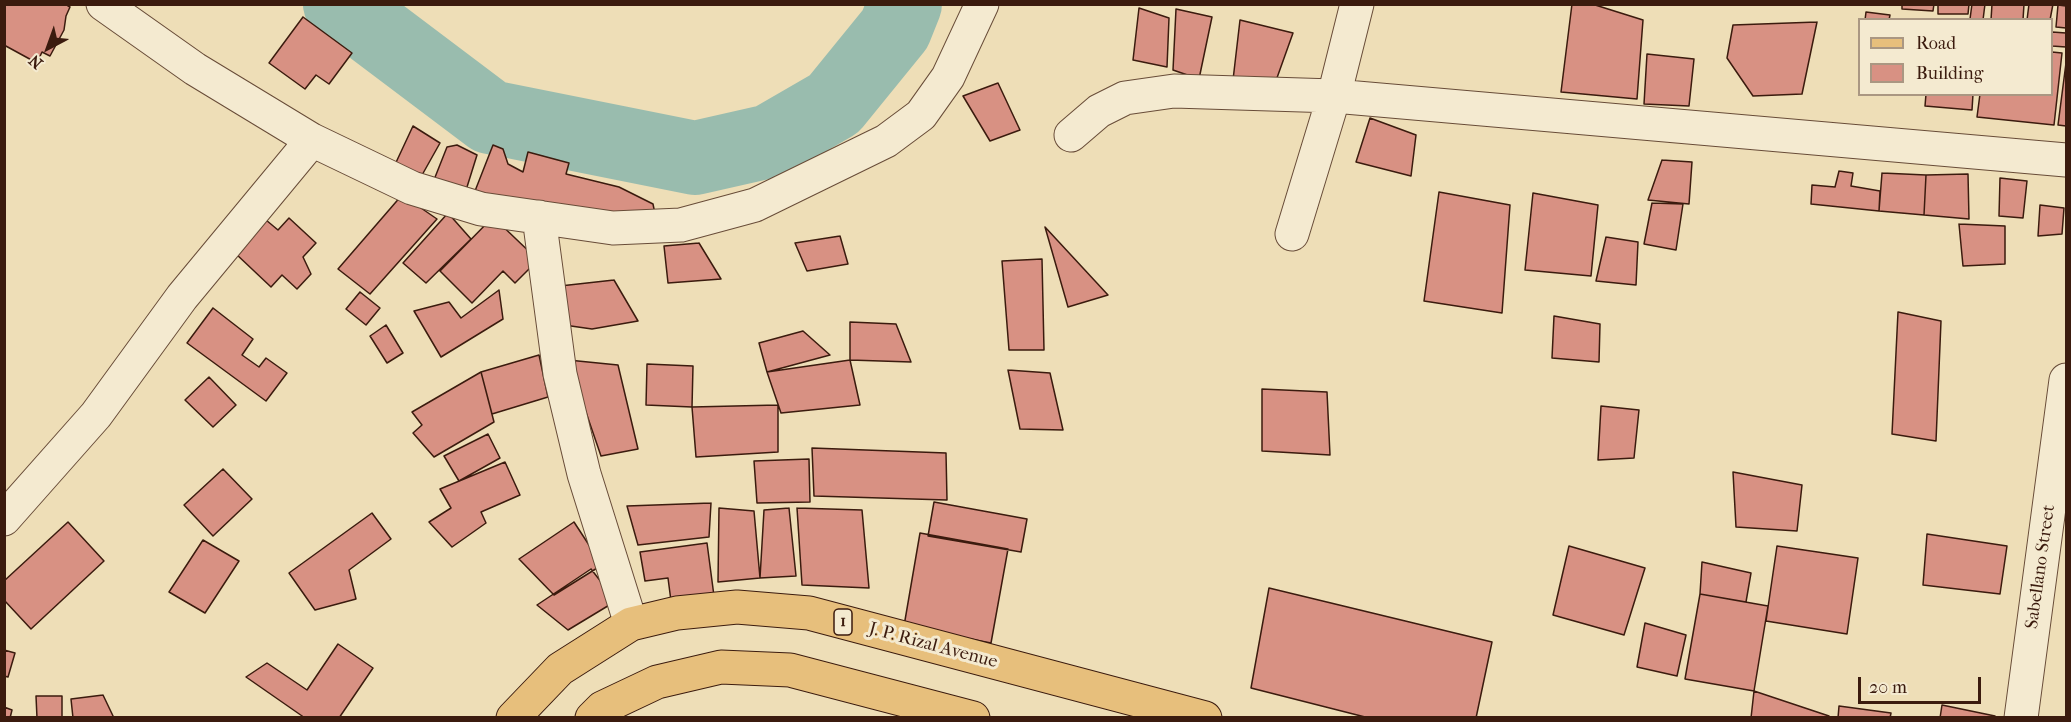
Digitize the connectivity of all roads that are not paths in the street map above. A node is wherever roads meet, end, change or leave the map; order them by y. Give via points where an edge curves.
1 (103, 4) edge
2 (982, 4) edge
3 (1357, 4) edge
4 (1334, 96) junction
5 (1071, 135) dead end
6 (312, 140) junction
7 (2067, 160) edge
8 (539, 217) junction
9 (1293, 234) dead end
10 (2067, 380) edge
11 (4, 519) edge
12 (631, 624) junction
13 (513, 717) edge
14 (592, 717) edge
15 (973, 717) edge
16 (1200, 717) edge
17 (2021, 717) edge

1 - 6 street via 195,69
2 - 8 street via 948,77 921,115 886,141 755,205 681,225 613,228
3 - 4 street
4 - 5 street via 1174,91 1125,98 1099,111
4 - 7 street
4 - 9 street
6 - 8 street via 412,189 481,209
6 - 11 street via 182,297 96,414
8 - 12 street via 560,374 584,474
10 - 17 street, Sabellano Street
12 - 13 main road, J. P. Rizal Avenue / 1 via 560,669
12 - 16 main road, J. P. Rizal Avenue / 1 via 677,613 737,607 809,613
14 - 15 main road via 602,708 657,682 721,667 790,670

